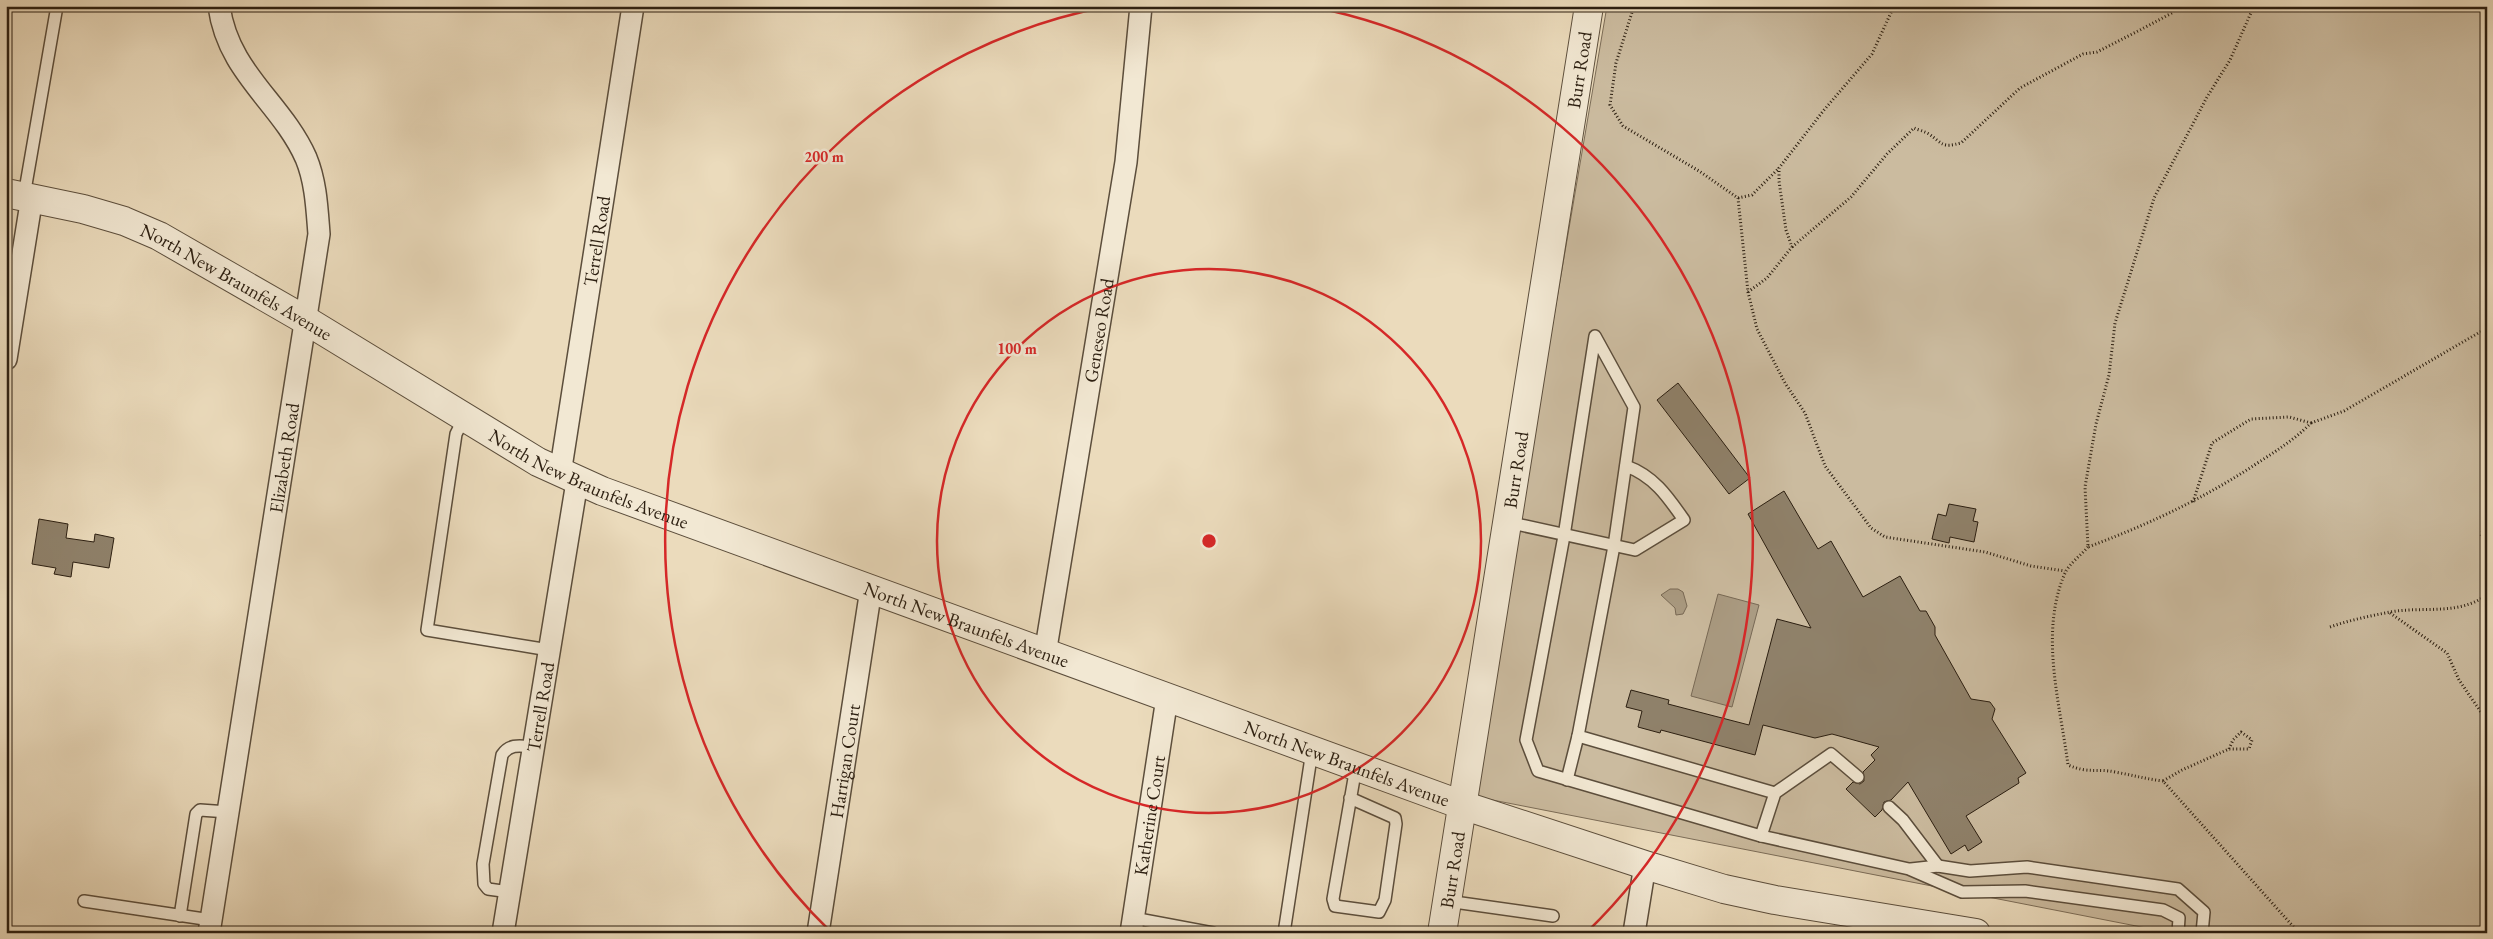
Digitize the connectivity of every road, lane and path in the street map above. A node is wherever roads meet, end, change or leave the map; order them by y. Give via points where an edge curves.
1 (57, 6) edge
2 (219, 6) edge
3 (633, 6) edge
4 (1141, 6) edge
5 (1589, 6) edge
6 (1634, 6) edge
7 (1894, 6) edge
8 (2179, 6) edge
9 (2254, 6) edge
10 (1779, 168) junction
11 (21, 195) edge
12 (1738, 198) junction
13 (1792, 248) junction
14 (1748, 292) junction
15 (307, 321) junction
16 (2487, 328) edge
17 (6, 358) edge
18 (464, 417) junction
19 (2311, 423) junction
20 (1626, 466) junction
21 (568, 478) junction
22 (2192, 502) junction
23 (1507, 522) junction
24 (2487, 522) edge
25 (1564, 536) junction
26 (1614, 546) junction
27 (2088, 547) junction
28 (2487, 551) edge
29 (2065, 571) junction
30 (871, 589) junction
31 (2487, 595) edge
32 (2390, 612) junction
33 (2330, 627) dead end
34 (549, 650) junction
35 (1045, 654) junction
36 (1167, 698) junction
37 (2487, 722) edge
38 (1578, 736) junction
39 (534, 747) junction
40 (2229, 749) junction
41 (1312, 751) junction
42 (1356, 767) junction
43 (1858, 776) dead end
44 (1567, 780) junction
45 (2163, 781) junction
46 (1775, 793) junction
47 (1350, 798) junction
48 (1462, 805) junction
49 (1889, 806) dead end
50 (228, 812) junction
51 (1761, 836) junction
52 (1645, 865) junction
53 (1938, 866) junction
54 (1909, 869) junction
55 (510, 892) junction
56 (2186, 897) junction
57 (1447, 900) junction
58 (84, 901) dead end
59 (2174, 915) junction
60 (180, 916) junction
61 (1553, 916) dead end
62 (1132, 926) edge
63 (210, 927) edge
64 (1912, 928) edge
65 (503, 933) edge
66 (818, 933) edge
67 (1213, 933) edge
68 (1284, 933) edge
69 (1442, 933) edge
70 (1634, 933) edge
71 (1976, 933) edge
72 (2178, 933) edge
73 (2202, 933) edge
74 (2298, 933) edge

1 - 11 lane
2 - 15 street, Elizabeth Road via 230,46 247,77 286,124 306,159 316,192 319,234
3 - 21 street, Terrell Road
4 - 35 street, Geneseo Road via 1126,162
5 - 23 street, Burr Road
6 - 12 path via 1616,63 1610,105 1623,126
7 - 10 path via 1872,54
8 - 13 path via 2140,30 2097,52 2083,54 2020,88 1961,143 1948,147 1914,128 1851,197
9 - 27 path via 2230,60 2154,198 2118,314 2109,375 2085,487
10 - 12 path via 1752,195
10 - 13 path via 1786,230
11 - 15 street, North New Braunfels Avenue via 124,221 159,236
11 - 17 street
12 - 14 path
13 - 14 path via 1767,278
14 - 29 path via 1757,329 1785,383 1806,413 1825,466 1870,528 1885,537 1985,552 2031,566
15 - 18 street, North New Braunfels Avenue
15 - 50 street, Elizabeth Road
16 - 19 path via 2344,411
18 - 21 street, North New Braunfels Avenue
18 - 34 lane via 456,434 427,630
19 - 22 path via 2294,441
19 - 22 path via 2289,417 2250,419 2212,443
20 - 25 lane via 1634,407 1595,336
20 - 26 lane
20 - 26 lane via 1643,472 1664,491 1684,520 1635,550
21 - 30 street, North New Braunfels Avenue
21 - 34 street, Terrell Road
22 - 27 path via 2135,530
23 - 25 lane
23 - 48 street, Burr Road
24 - 28 path via 2481,534
25 - 26 lane
25 - 44 lane via 1526,740 1538,771
26 - 38 lane
27 - 29 path
29 - 45 path via 2056,608 2051,654 2068,765 2082,771 2114,771
30 - 35 street, North New Braunfels Avenue
30 - 66 street, Harrigan Court
31 - 32 path via 2472,605
32 - 33 path
32 - 37 path via 2446,653 2459,680
34 - 39 street, Terrell Road
35 - 36 street, North New Braunfels Avenue
36 - 41 street, North New Braunfels Avenue
36 - 62 street, Katherine Court
38 - 44 lane
38 - 46 lane
39 - 55 street, Terrell Road
39 - 55 lane via 515,745 502,755 483,864 484,884 488,888
40 - 40 path via 2249,749 2252,740 2241,732
40 - 45 path
41 - 42 street, North New Braunfels Avenue
41 - 68 lane
42 - 47 lane
42 - 48 street, North New Braunfels Avenue
43 - 46 lane via 1831,754
44 - 51 lane
45 - 74 path
46 - 51 lane
47 - 47 lane via 1332,899 1335,906 1379,912 1385,900 1395,818
48 - 52 street, North New Braunfels Avenue
48 - 57 street, Burr Road
49 - 53 lane
50 - 60 lane via 200,810 196,814
50 - 63 street, Elizabeth Road
51 - 54 lane
52 - 64 street, North New Braunfels Avenue via 1724,889
52 - 70 street
53 - 54 lane
53 - 56 lane via 1970,871 2027,867 2178,890
54 - 59 lane via 1962,892 2025,890 2163,910
55 - 65 street, Terrell Road
56 - 59 lane
56 - 73 lane via 2204,912
57 - 61 lane
57 - 69 street, Burr Road
58 - 60 lane
59 - 72 lane via 2179,918
60 - 63 lane
62 - 67 lane
64 - 71 street, North New Braunfels Avenue

